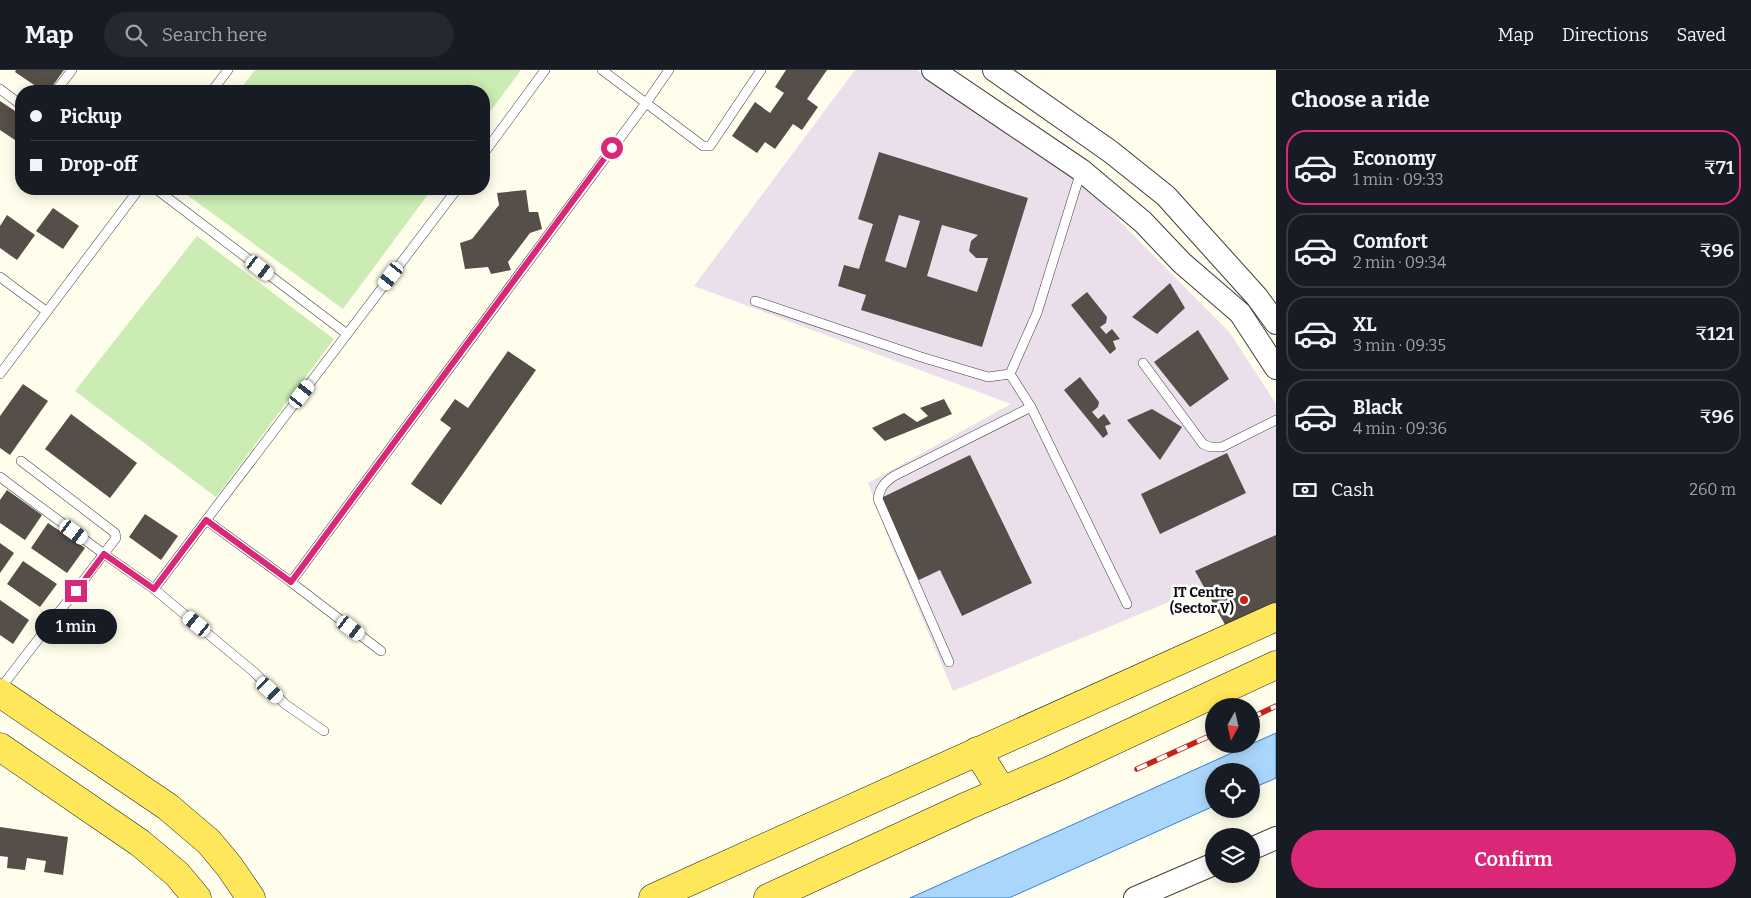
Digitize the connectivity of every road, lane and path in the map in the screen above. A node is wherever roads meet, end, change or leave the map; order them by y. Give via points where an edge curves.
1 (72, 70) edge
2 (228, 70) edge
3 (545, 70) edge
4 (602, 70) edge
5 (669, 70) edge
6 (761, 70) edge
7 (933, 70) edge
8 (994, 70) edge
9 (61, 85) edge
10 (217, 85) edge
11 (1018, 86) junction
12 (0, 89) edge
13 (15, 100) edge
14 (646, 103) junction
15 (999, 114) junction
16 (490, 145) edge
17 (1081, 170) junction
18 (133, 195) edge
19 (164, 195) edge
20 (452, 195) edge
21 (0, 277) edge
22 (755, 301) dead end
23 (46, 310) junction
24 (1276, 322) edge
25 (347, 334) junction
26 (1143, 363) dead end
27 (1276, 368) edge
28 (0, 374) edge
29 (1010, 374) junction
30 (1031, 407) junction
31 (1276, 420) edge
32 (21, 461) dead end
33 (0, 477) edge
34 (206, 520) junction
35 (104, 554) junction
36 (291, 582) junction
37 (154, 589) junction
38 (1127, 604) dead end
39 (1276, 617) edge
40 (381, 650) dead end
41 (949, 662) dead end
42 (1276, 665) edge
43 (0, 689) edge
44 (0, 693) edge
45 (324, 731) dead end
46 (0, 747) edge
47 (978, 751) junction
48 (1002, 791) junction
49 (1276, 838) edge
50 (1260, 844) edge
51 (1205, 868) edge
52 (197, 898) edge
53 (251, 898) edge
54 (653, 898) edge
55 (768, 898) edge
56 (1135, 898) edge

1 - 9 lane
2 - 10 lane
3 - 16 lane
4 - 14 lane
5 - 14 lane
6 - 14 lane via 710,146 703,146
7 - 15 street
8 - 11 street
11 - 15 street
11 - 24 street via 1111,152 1166,196
12 - 13 lane
14 - 36 lane
15 - 17 street
17 - 27 street via 1143,222 1182,263 1240,313
17 - 29 lane via 1037,313
18 - 23 lane
19 - 25 lane
20 - 25 lane
21 - 23 lane
22 - 29 lane via 988,377
23 - 28 lane
25 - 34 lane
26 - 31 lane via 1204,444 1210,447 1222,447
29 - 30 lane
30 - 38 lane
30 - 41 lane via 894,476 880,490 878,499
32 - 35 lane via 114,533 116,538
33 - 35 lane
34 - 36 lane
34 - 37 lane
35 - 37 lane
35 - 43 lane
36 - 40 lane
37 - 45 lane via 254,672 286,704
39 - 47 main road
42 - 48 main road
44 - 53 main road via 168,807 209,842
46 - 52 main road via 140,843 177,874
47 - 48 main road
47 - 54 main road
48 - 55 main road
49 - 50 street
51 - 56 street

